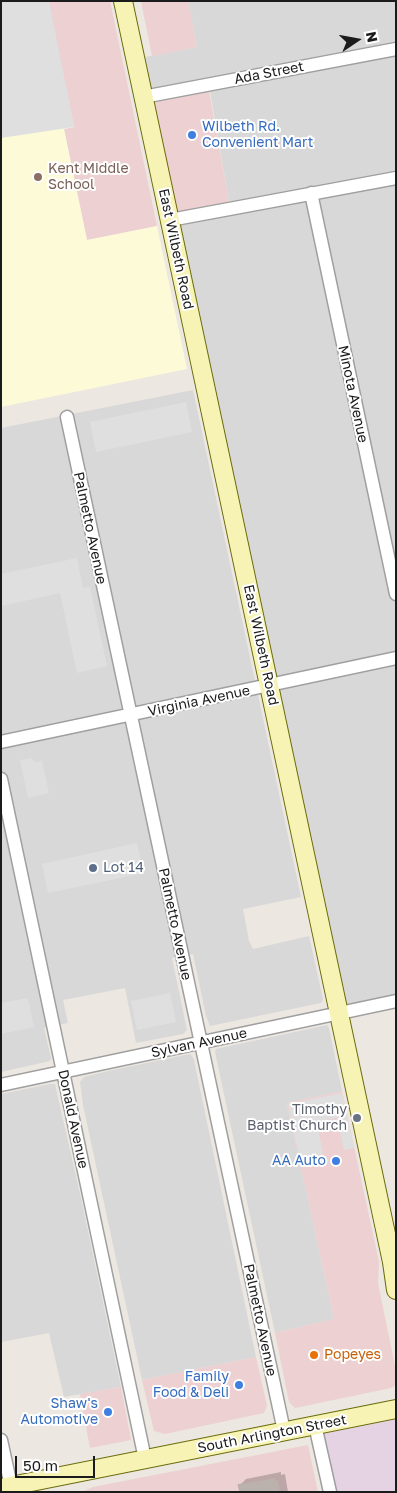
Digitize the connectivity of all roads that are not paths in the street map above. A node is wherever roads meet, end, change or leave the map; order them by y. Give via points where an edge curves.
1 (123, 1) edge
2 (396, 49) edge
3 (143, 97) junction
4 (396, 178) edge
5 (311, 193) junction
6 (170, 220) junction
7 (67, 417) dead end
8 (396, 594) edge
9 (396, 658) edge
10 (270, 686) junction
11 (131, 715) junction
12 (1, 742) edge
13 (1, 779) edge
14 (396, 1001) edge
15 (340, 1013) junction
16 (201, 1042) junction
17 (63, 1072) junction
18 (1, 1085) edge
19 (396, 1290) edge
20 (396, 1409) edge
21 (315, 1425) junction
22 (284, 1431) junction
23 (1, 1440) edge
24 (145, 1459) junction
25 (6, 1487) edge
26 (330, 1492) edge

1 - 3 main road, East Wilbeth Road
2 - 3 street, Ada Street
3 - 6 main road, East Wilbeth Road
4 - 5 street
5 - 6 street
5 - 8 street, Minota Avenue
6 - 10 main road, East Wilbeth Road
7 - 11 street, Palmetto Avenue
9 - 10 street, Virginia Avenue
10 - 11 street, Virginia Avenue
10 - 15 main road, East Wilbeth Road
11 - 12 street, Virginia Avenue
11 - 16 street, Palmetto Avenue
13 - 17 street, Donald Avenue
14 - 15 street, Sylvan Avenue
15 - 16 street, Sylvan Avenue
15 - 19 main road, East Wilbeth Road
16 - 17 street, Sylvan Avenue
16 - 22 street, Palmetto Avenue
17 - 18 street, Sylvan Avenue
17 - 24 street, Donald Avenue
20 - 21 main road, South Arlington Street
21 - 22 main road, South Arlington Street
21 - 26 street
22 - 24 main road, South Arlington Street
23 - 25 street
24 - 25 main road, South Arlington Street

